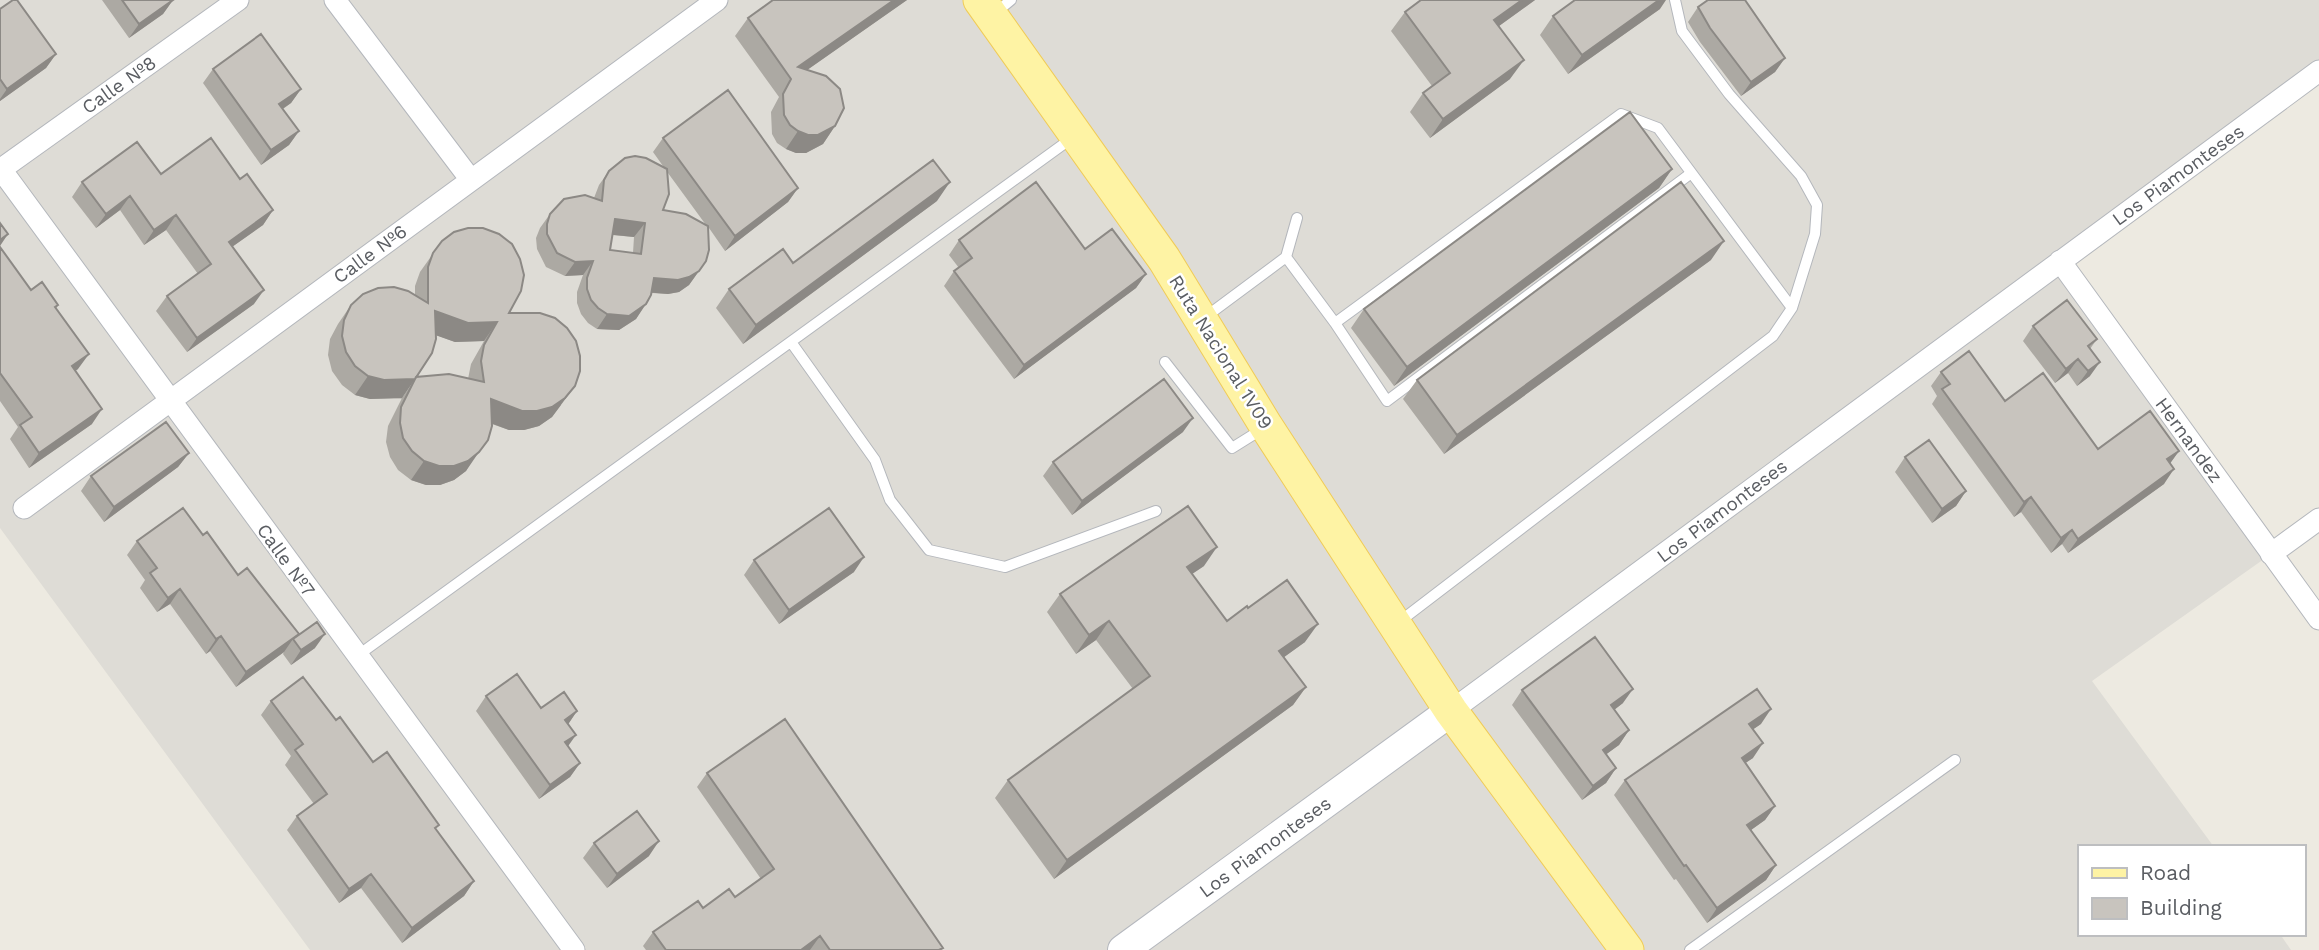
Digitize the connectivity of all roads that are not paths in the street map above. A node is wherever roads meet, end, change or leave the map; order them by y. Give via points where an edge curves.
1 (238, 0) edge
2 (335, 0) edge
3 (717, 0) edge
4 (1675, 0) edge
5 (994, 5) edge
6 (2319, 71) edge
7 (1077, 135) junction
8 (0, 169) edge
9 (1690, 174) junction
10 (471, 180) junction
11 (1297, 218) dead end
12 (1286, 257) junction
13 (2060, 261) junction
14 (1793, 308) junction
15 (1202, 320) junction
16 (1335, 323) junction
17 (791, 342) junction
18 (1165, 362) dead end
19 (170, 401) junction
20 (1266, 426) junction
21 (24, 508) dead end
22 (1156, 511) dead end
23 (2319, 519) edge
24 (2271, 554) junction
25 (2319, 619) edge
26 (1394, 625) junction
27 (357, 656) junction
28 (1451, 711) junction
29 (1955, 760) dead end
30 (574, 950) edge
31 (1123, 950) edge
32 (1627, 950) edge
33 (1690, 950) edge

1 - 8 street, Calle Nº8
2 - 10 street
3 - 10 street, Calle Nº6
4 - 14 lane via 1682,31 1729,94 1801,176 1817,205 1815,234
5 - 7 main road, Ruta Nacional 1V09
6 - 13 street, Los Piamonteses
7 - 15 main road, Ruta Nacional 1V09
7 - 17 lane
8 - 19 street, Calle Nº7
9 - 14 lane
9 - 16 lane via 1658,128 1621,114
9 - 16 lane via 1388,401
10 - 19 street, Calle Nº6
11 - 12 lane
12 - 15 lane
12 - 16 lane
13 - 24 street, Hernandez
13 - 28 street, Los Piamonteses
14 - 26 lane via 1773,336 1720,379
15 - 20 main road, Ruta Nacional 1V09
17 - 22 lane via 875,460 890,500 929,550 1005,568
17 - 27 lane
18 - 20 lane via 1232,448
19 - 21 street, Calle Nº6
19 - 27 street, Calle Nº7
20 - 26 main road, Ruta Nacional 1V09
23 - 24 street
24 - 25 street, Hernandez
26 - 28 main road, Ruta Nacional 1V09
27 - 30 street, Calle Nº7
28 - 31 main road, Los Piamonteses
28 - 32 main road, Ruta Nacional 1V09
29 - 33 lane

